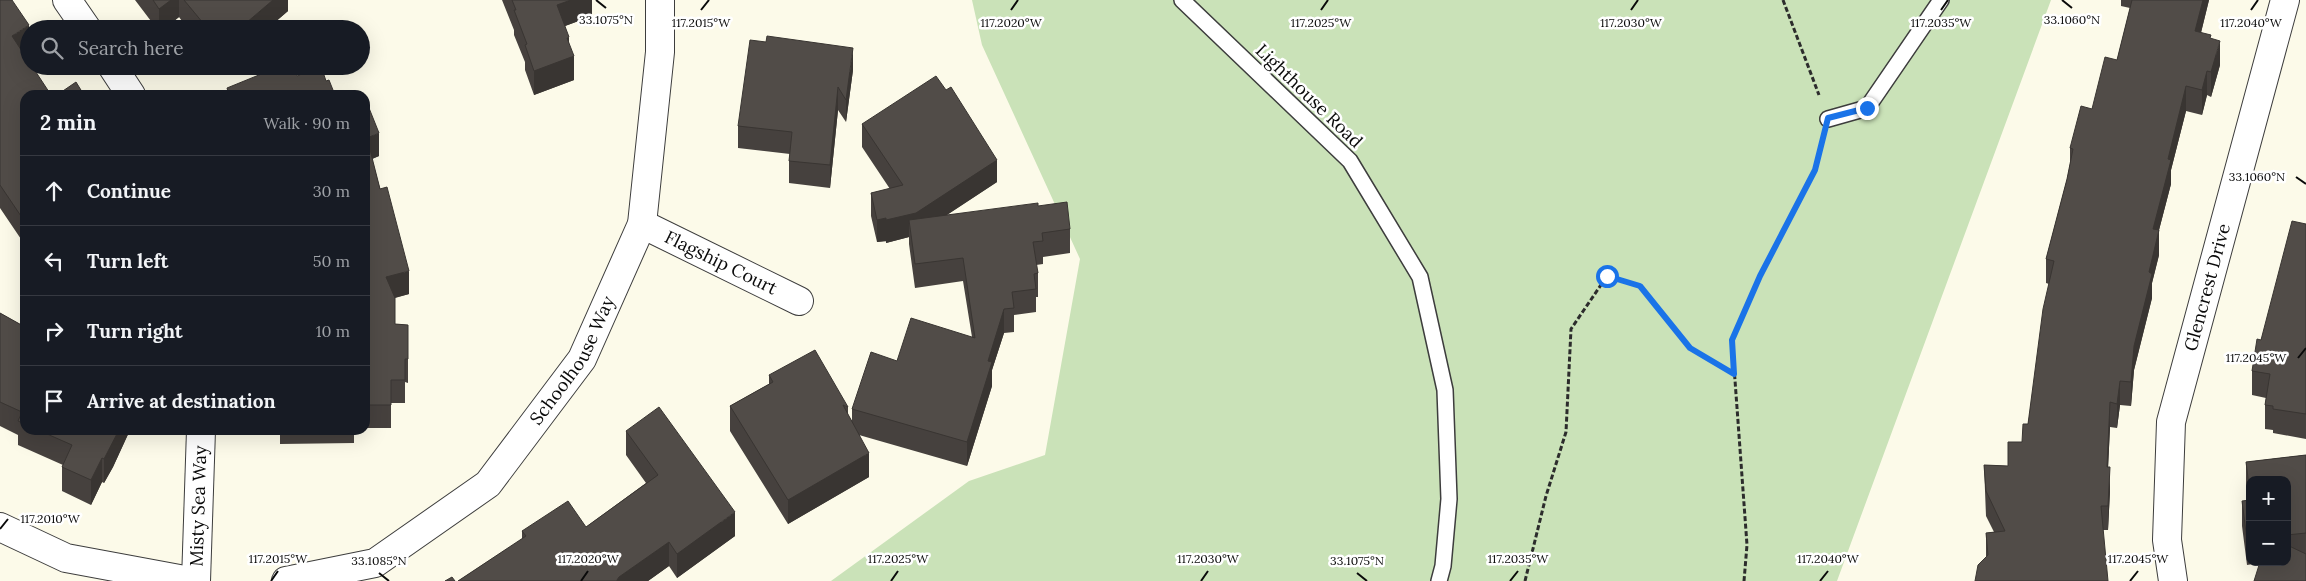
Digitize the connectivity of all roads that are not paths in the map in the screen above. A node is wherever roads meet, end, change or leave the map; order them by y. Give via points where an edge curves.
1 (67, 0) edge
2 (660, 0) edge
3 (1182, 0) edge
4 (1941, 0) edge
5 (2285, 0) edge
6 (81, 20) edge
7 (118, 75) edge
8 (128, 90) edge
9 (1828, 118) road end
10 (642, 224) junction
11 (799, 301) dead end
12 (200, 435) edge
13 (0, 527) edge
14 (190, 581) edge
15 (196, 581) edge
16 (286, 581) edge
17 (1439, 581) edge
18 (2173, 581) edge

1 - 6 street
2 - 10 street, Schoolhouse Way via 660,52
3 - 17 lane, Lighthouse Road via 1350,161 1420,277 1445,390 1450,499
4 - 9 lane via 1867,108
5 - 18 street, Glencrest Drive via 2171,422 2167,540
7 - 8 street
10 - 11 street, Flagship Court
10 - 16 street, Schoolhouse Way via 582,359 488,484 375,563
12 - 15 street, Misty Sea Way
13 - 14 street via 66,558

